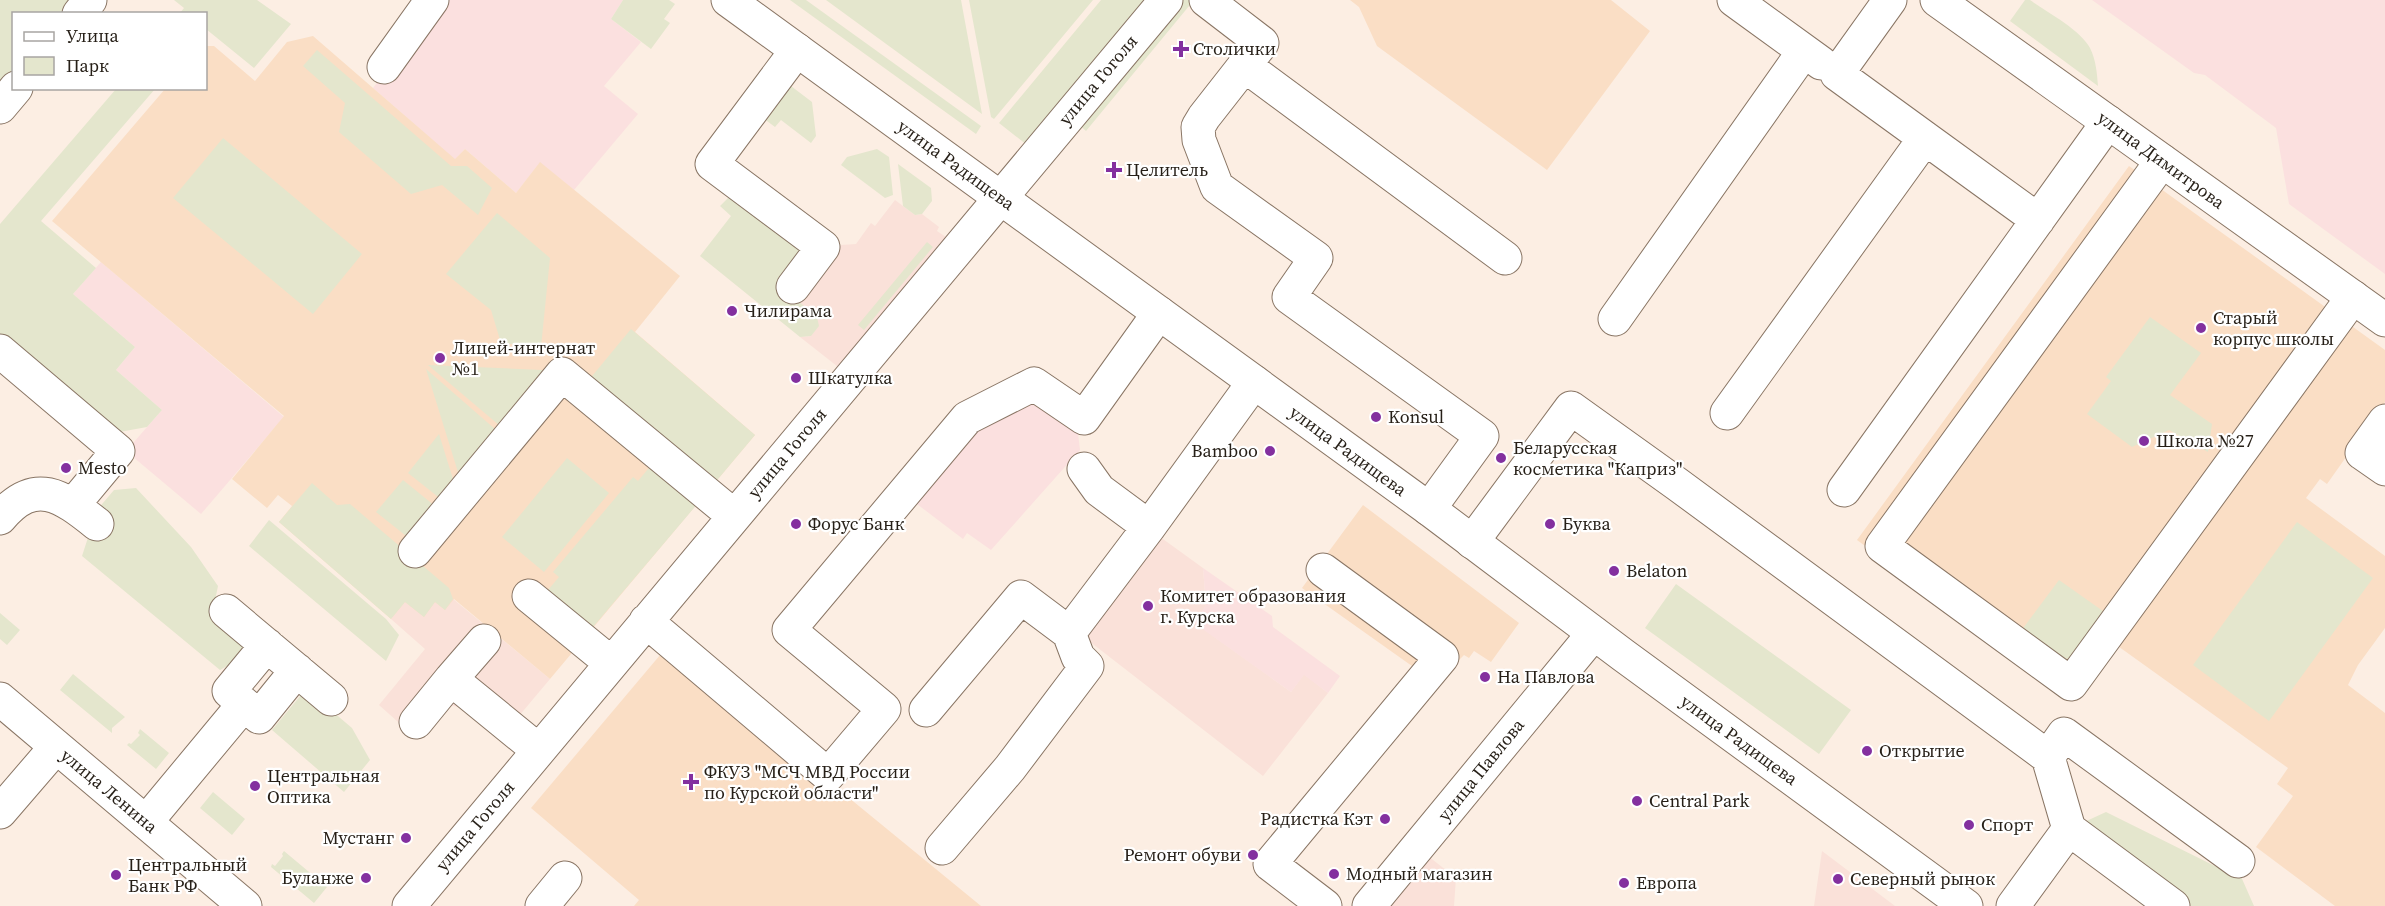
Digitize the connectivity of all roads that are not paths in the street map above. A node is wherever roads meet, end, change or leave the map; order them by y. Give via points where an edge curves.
1 (90, 0) edge
2 (432, 0) edge
3 (728, 0) edge
4 (1166, 0) edge
5 (1206, 0) edge
6 (1734, 0) edge
7 (1890, 0) edge
8 (1937, 0) edge
9 (81, 12) edge
10 (796, 50) junction
11 (1804, 51) junction
12 (1244, 65) junction
13 (384, 67) dead end
14 (1837, 74) junction
15 (14, 90) edge
16 (0, 107) edge
17 (2108, 122) junction
18 (1925, 138) junction
19 (2162, 161) junction
20 (1000, 197) junction
21 (2038, 220) junction
22 (1505, 258) dead end
23 (793, 286) dead end
24 (2353, 297) junction
25 (1159, 313) junction
26 (1615, 319) dead end
27 (2385, 320) edge
28 (0, 351) edge
29 (1254, 382) junction
30 (1727, 413) dead end
31 (2385, 421) edge
32 (1084, 469) dead end
33 (2385, 469) edge
34 (1844, 490) dead end
35 (3, 508) edge
36 (1429, 509) junction
37 (734, 516) junction
38 (1149, 527) junction
39 (1473, 542) junction
40 (415, 550) dead end
41 (1323, 570) dead end
42 (529, 596) dead end
43 (226, 611) dead end
44 (646, 621) junction
45 (1069, 633) junction
46 (1594, 633) junction
47 (484, 641) dead end
48 (267, 645) junction
49 (611, 663) junction
50 (297, 670) junction
51 (451, 679) junction
52 (0, 699) edge
53 (331, 699) dead end
54 (244, 704) junction
55 (926, 710) dead end
56 (416, 722) dead end
57 (56, 747) junction
58 (538, 750) junction
59 (2048, 757) junction
60 (0, 812) edge
61 (146, 822) junction
62 (2069, 829) junction
63 (942, 848) dead end
64 (2238, 861) dead end
65 (565, 878) dead end
66 (245, 906) edge
67 (409, 906) edge
68 (542, 906) edge
69 (1325, 906) edge
70 (1369, 906) edge
71 (1966, 906) edge
72 (2013, 906) edge
73 (2173, 906) edge

1 - 9 main road
2 - 13 main road
3 - 10 main road, улица Радищева
4 - 20 main road, улица Гоголя
5 - 12 main road via 1262,43
6 - 11 main road
7 - 14 main road
8 - 17 main road, улица Димитрова
10 - 20 main road, улица Радищева
10 - 23 main road via 712,164 823,247
11 - 14 main road
11 - 26 main road
12 - 22 main road
12 - 36 main road via 1198,127 1217,187 1316,258 1289,297 1482,436
14 - 18 main road
15 - 16 main road
17 - 19 main road, улица Димитрова
17 - 21 main road
18 - 21 main road
18 - 30 main road
19 - 24 main road, улица Димитрова
19 - 24 main road via 1882,546 2071,684
20 - 25 main road, улица Радищева
20 - 37 main road, улица Гоголя
21 - 34 main road
24 - 27 main road, улица Димитрова
25 - 29 main road, улица Радищева
25 - 44 main road via 1084,418 1034,384 967,418 789,630 884,709 828,775
28 - 35 main road via 118,451 85,515 50,493 28,495
29 - 36 main road, улица Радищева
29 - 38 main road
31 - 33 main road via 2362,453
32 - 38 main road via 1099,490
36 - 39 main road, улица Радищева
37 - 40 main road via 562,374
37 - 44 main road, улица Гоголя
38 - 45 main road
39 - 46 main road, улица Радищева
39 - 59 main road via 1571,408
41 - 69 main road via 1442,657 1270,864
42 - 49 main road
43 - 48 main road
44 - 49 main road, улица Гоголя
45 - 55 main road via 1021,597
45 - 63 main road via 1078,657 1087,666 1010,768
46 - 70 main road, улица Павлова
46 - 71 main road, улица Радищева
47 - 51 main road
48 - 50 main road
48 - 54 main road via 229,691
49 - 58 main road, улица Гоголя
50 - 53 main road
50 - 54 main road via 260,717
51 - 56 main road
51 - 58 main road
52 - 57 main road, улица Ленина
54 - 61 main road
57 - 60 main road
57 - 61 main road, улица Ленина
58 - 67 main road, улица Гоголя
59 - 62 main road
59 - 64 main road via 2064,734
61 - 66 main road, улица Ленина
62 - 72 main road
62 - 73 main road
65 - 68 main road

